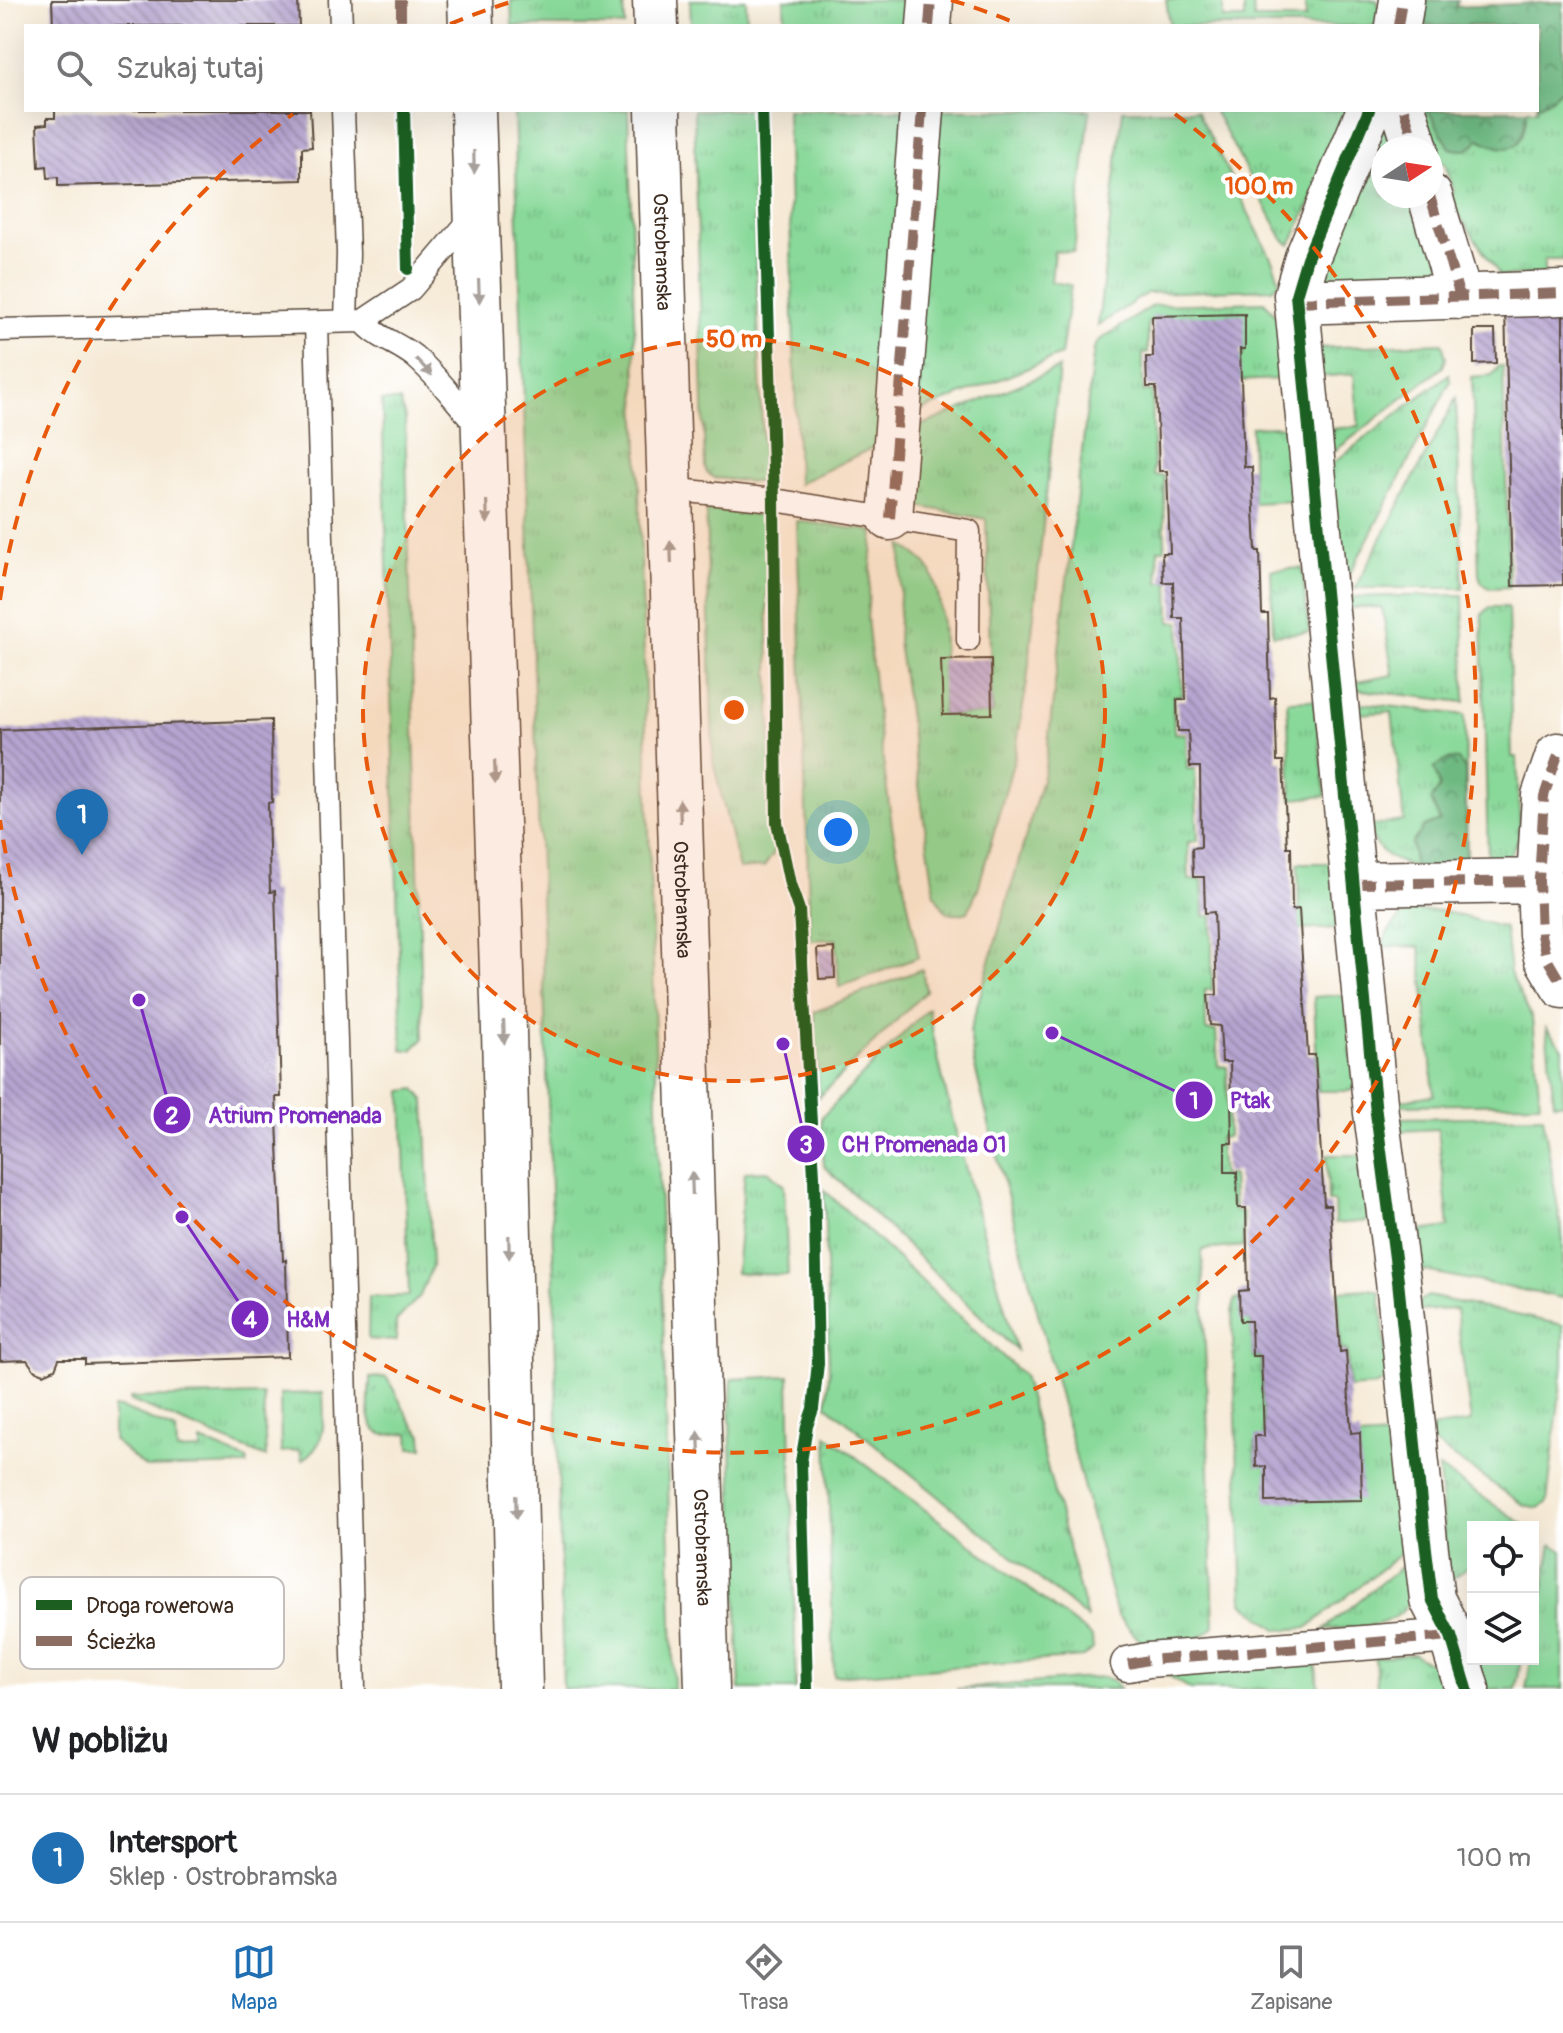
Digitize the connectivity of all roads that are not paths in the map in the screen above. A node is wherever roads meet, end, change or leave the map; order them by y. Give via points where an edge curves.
1 (340, 0) edge
2 (470, 0) edge
3 (655, 0) edge
4 (931, 0) edge
5 (1402, 0) edge
6 (341, 24) edge
7 (471, 24) edge
8 (656, 24) edge
9 (929, 24) edge
10 (1398, 24) edge
11 (343, 112) edge
12 (473, 112) edge
13 (658, 112) edge
14 (922, 112) edge
15 (1368, 112) edge
16 (1405, 112) edge
17 (1412, 136) edge
18 (1434, 208) edge
19 (476, 213) junction
20 (1563, 293) edge
21 (1460, 297) junction
22 (1297, 302) junction
23 (354, 321) junction
24 (316, 323) junction
25 (0, 330) edge
26 (485, 434) junction
27 (669, 489) junction
28 (890, 518) junction
29 (968, 640) dead end
30 (1558, 755) dead end
31 (1539, 881) junction
32 (1354, 884) junction
33 (1563, 986) edge
34 (1451, 1636) junction
35 (1128, 1664) dead end
36 (354, 1689) edge
37 (520, 1689) edge
38 (707, 1689) edge
39 (1467, 1689) edge

1 - 6 lane
2 - 7 main road
3 - 8 main road
4 - 9 main road
5 - 10 main road
11 - 23 lane
12 -> 19 main road
13 - 27 main road, Ostrobramska
14 - 28 main road
15 - 22 main road via 1307,258
16 - 17 main road
18 - 21 main road
19 - 23 lane via 411,289
19 -> 26 main road
20 - 21 main road
21 - 22 main road
22 - 32 main road
23 - 24 lane
23 -> 26 lane via 416,358
24 - 25 lane
24 - 36 lane
26 -> 37 main road
27 - 28 lane
38 -> 27 main road, Ostrobramska
28 - 29 lane via 969,531
30 - 31 main road via 1544,796
31 - 32 main road
31 - 33 main road via 1546,957
32 - 34 main road via 1432,1599
34 - 35 street
34 - 39 main road

